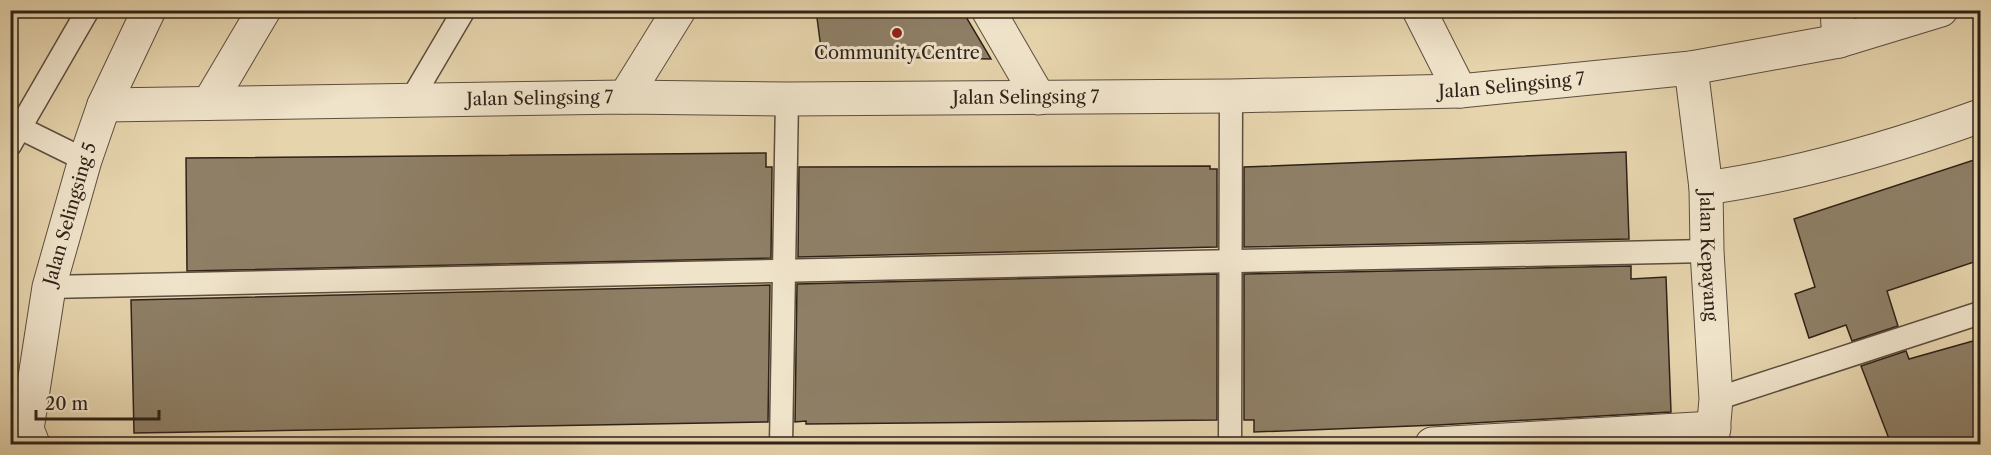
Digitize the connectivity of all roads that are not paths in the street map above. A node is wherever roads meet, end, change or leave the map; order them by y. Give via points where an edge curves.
1 (88, 10) edge
2 (149, 10) edge
3 (264, 10) edge
4 (464, 10) edge
5 (679, 10) edge
6 (988, 10) edge
7 (1419, 10) edge
8 (1941, 10) edge
9 (1838, 26) edge
10 (1691, 68) junction
11 (1460, 91) junction
12 (1231, 96) junction
13 (626, 97) junction
14 (1039, 98) junction
15 (786, 99) junction
16 (411, 100) junction
17 (209, 103) junction
18 (104, 105) junction
19 (1980, 116) edge
20 (14, 132) edge
21 (85, 160) junction
22 (1706, 188) junction
23 (1707, 251) junction
24 (1229, 260) junction
25 (784, 272) junction
26 (49, 287) junction
27 (1980, 313) edge
28 (1714, 424) edge
29 (23, 433) edge
30 (781, 444) edge
31 (1230, 444) edge
32 (1432, 444) edge

1 - 20 lane
2 - 18 street, Jalan Selingsing 5
3 - 17 street
4 - 16 lane
5 - 13 street
6 - 14 street
7 - 11 street
8 - 9 street, Jalan Selingsing 7
9 - 10 street, Jalan Selingsing 7
10 - 11 street, Jalan Selingsing 7
10 - 22 street, Jalan Kepayang
11 - 12 street, Jalan Selingsing 7
12 - 14 street, Jalan Selingsing 7
12 - 24 lane
13 - 15 street, Jalan Selingsing 7
13 - 16 street, Jalan Selingsing 7
14 - 15 street, Jalan Selingsing 7
15 - 25 lane
16 - 17 street, Jalan Selingsing 7
17 - 18 street, Jalan Selingsing 7
18 - 21 street, Jalan Selingsing 5
19 - 22 street via 1868,152 1756,181
20 - 21 lane
21 - 26 street, Jalan Selingsing 5
22 - 23 street, Jalan Kepayang
23 - 24 lane
23 - 28 street, Jalan Kepayang
24 - 25 lane
24 - 31 lane
25 - 26 lane
25 - 30 lane
26 - 29 street, Jalan Selingsing 5
27 - 28 lane
28 - 32 street

